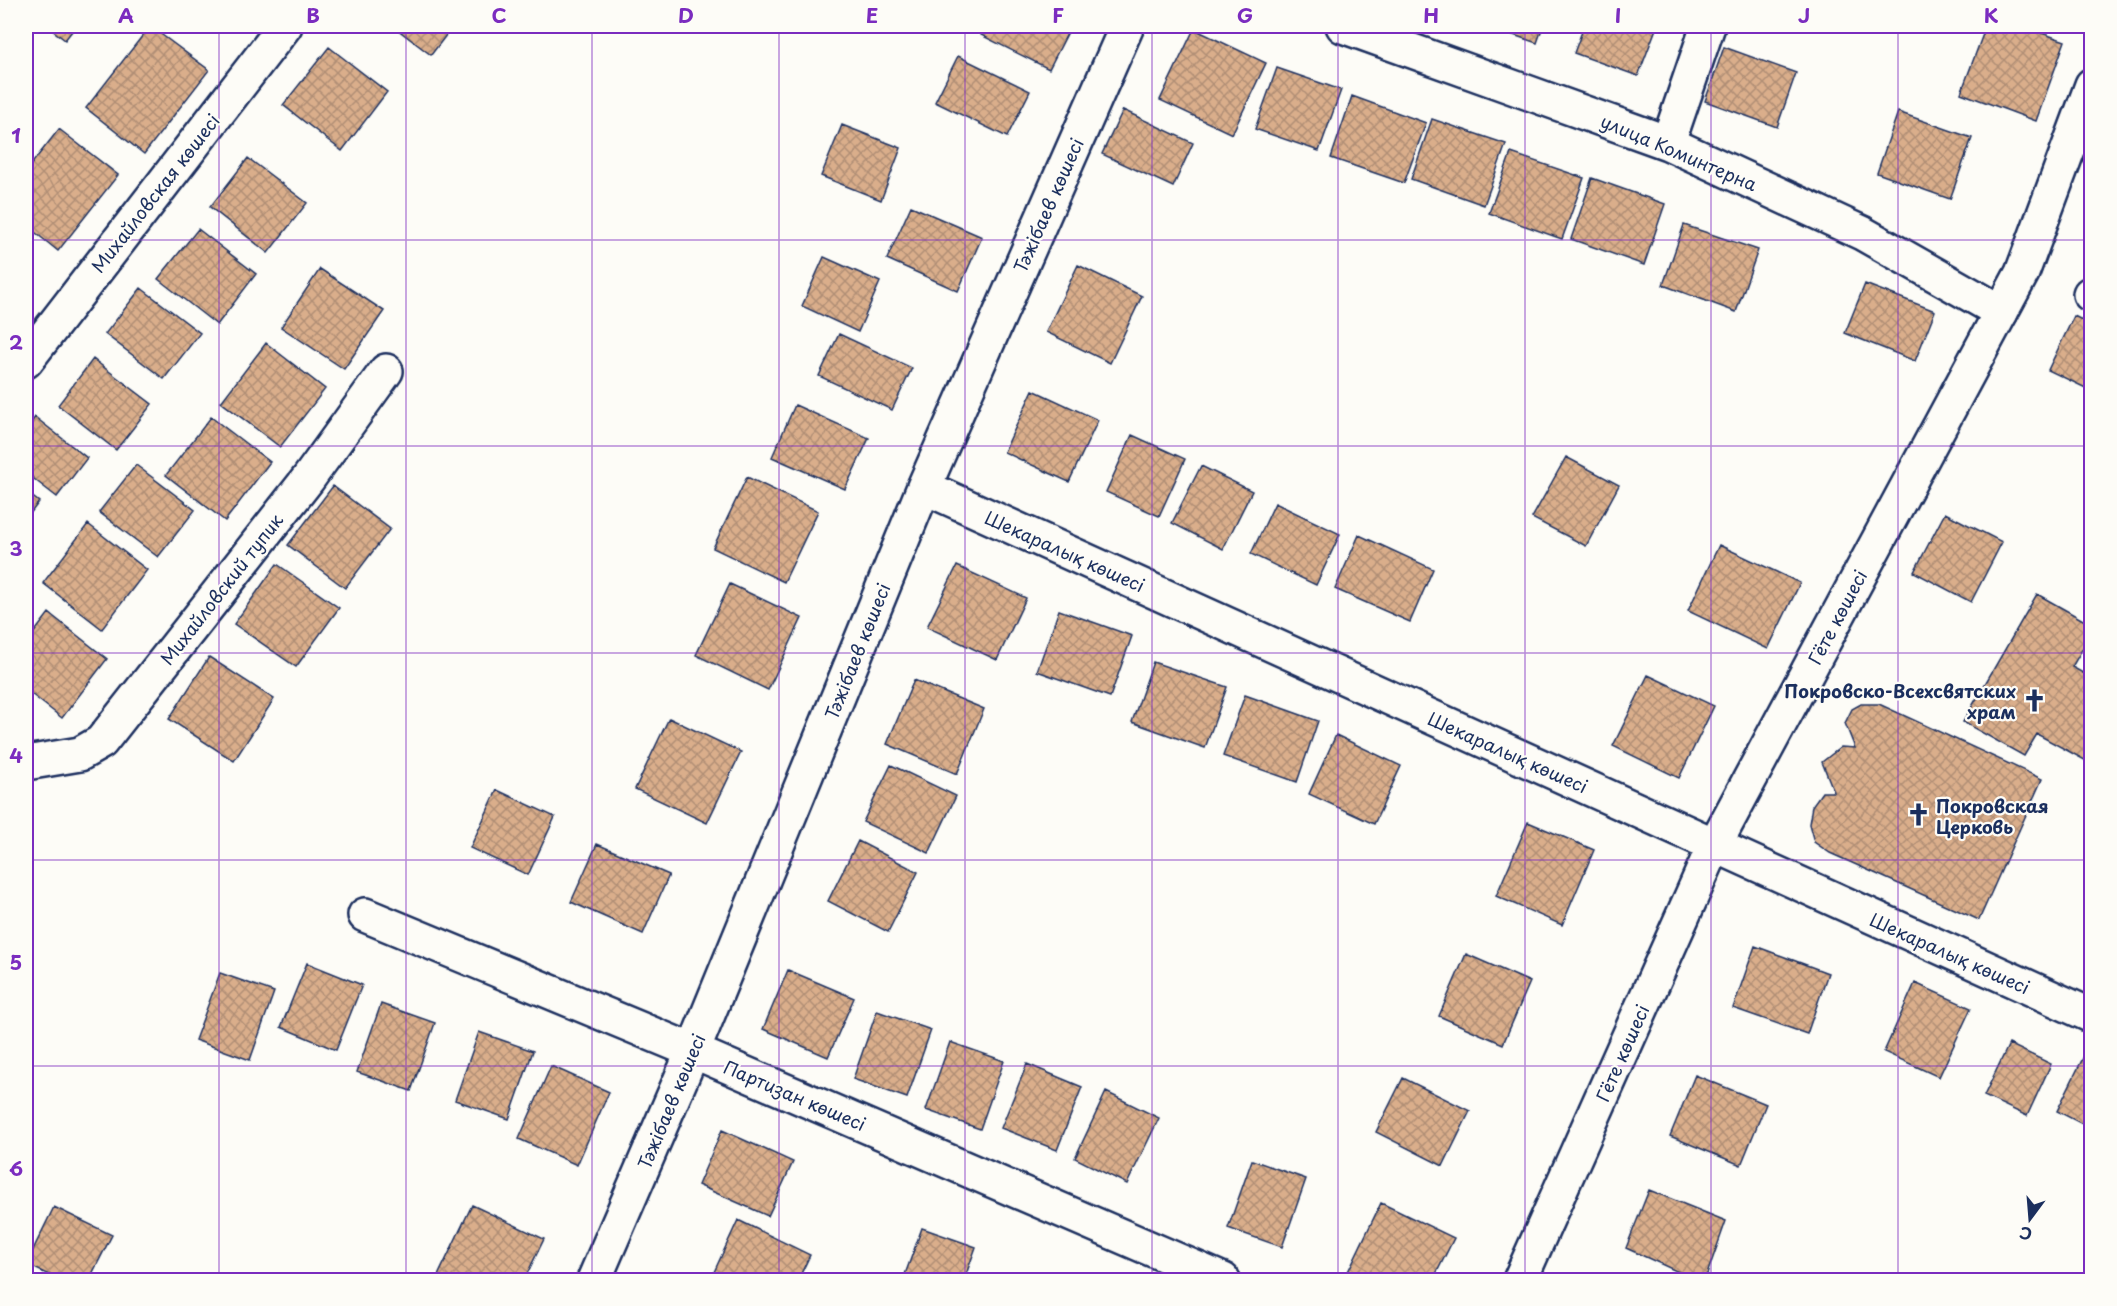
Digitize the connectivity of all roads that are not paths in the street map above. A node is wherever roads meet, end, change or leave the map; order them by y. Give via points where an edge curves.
1 (285, 26) edge
2 (1127, 26) edge
3 (1343, 26) edge
4 (1708, 26) edge
5 (2091, 85) edge
6 (1668, 143) junction
7 (2001, 312) junction
8 (26, 361) edge
9 (386, 371) dead end
10 (924, 488) junction
11 (26, 763) edge
12 (1714, 846) junction
13 (365, 915) dead end
14 (2087, 1004) edge
15 (693, 1051) junction
16 (594, 1281) edge
17 (1223, 1281) edge
18 (1520, 1281) edge

1 - 8 street, Михайловская көшесі
2 - 10 street, Тәжібаев көшесі
3 - 6 street, улица Коминтерна
4 - 6 street
5 - 7 street, Гёте көшесі via 2022,273
6 - 7 street, улица Коминтерна via 1862,233
7 - 12 street, Гёте көшесі
9 - 11 street, Михайловский тупик via 308,479 100,742 80,754
10 - 12 street, Шекаралық көшесі
10 - 15 street, Тәжібаев көшесі
12 - 14 street, Шекаралық көшесі
12 - 18 street, Гёте көшесі
13 - 15 street, Партизан көшесі
15 - 16 street, Тәжібаев көшесі
15 - 17 street, Партизан көшесі

